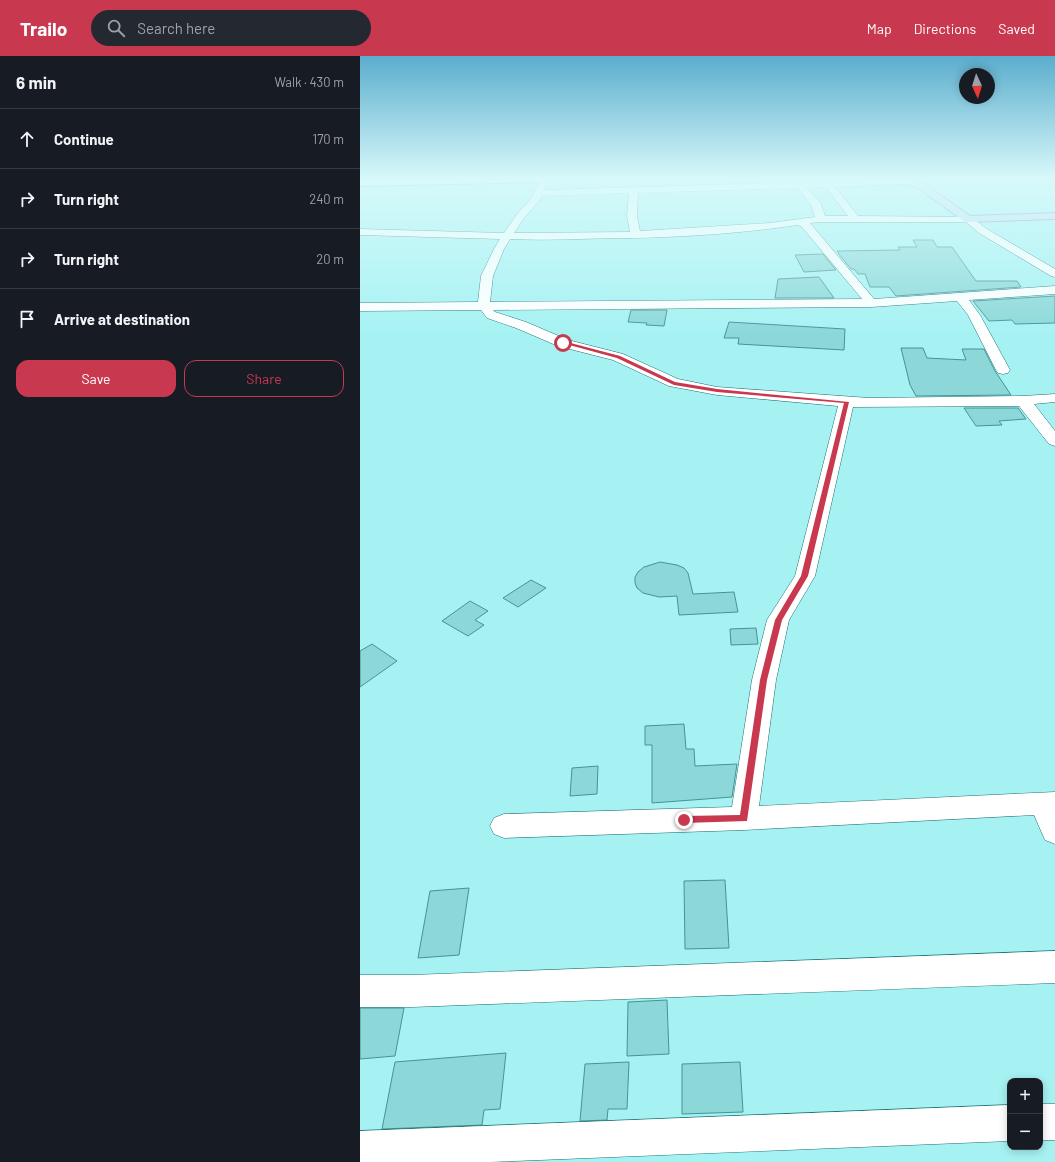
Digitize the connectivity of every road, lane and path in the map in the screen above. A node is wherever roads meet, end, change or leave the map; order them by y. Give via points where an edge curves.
1 (511, 231) edge
2 (635, 231) edge
3 (710, 231) edge
4 (811, 231) edge
5 (983, 231) edge
6 (360, 232) edge
7 (636, 235) junction
8 (508, 236) junction
9 (1055, 274) edge
10 (1055, 290) edge
11 (960, 296) junction
12 (871, 303) junction
13 (484, 306) junction
14 (360, 307) edge
15 (1010, 384) junction
16 (1055, 398) edge
17 (847, 402) junction
18 (1055, 441) edge
19 (1049, 803) edge
20 (744, 818) junction
21 (504, 826) dead end
22 (1055, 832) edge
23 (1055, 967) edge
24 (360, 991) edge
25 (1043, 1122) edge
26 (1055, 1122) edge
27 (1007, 1124) edge
28 (360, 1148) edge

1 - 8 street
2 - 7 street
3 - 7 street
4 - 12 street
5 - 9 street
6 - 8 street
7 - 8 street
8 - 13 street via 487,276
10 - 11 street
11 - 12 street
11 - 15 street via 974,315
12 - 13 street
13 - 14 street
13 - 17 street via 491,316 521,325 563,343 618,357 674,384 717,391
15 - 16 street
15 - 17 street via 869,403
15 - 18 street
17 - 20 street via 805,576 778,620 764,680
19 - 20 street
19 - 22 street
20 - 21 street
23 - 24 street
25 - 26 street
27 - 28 street

